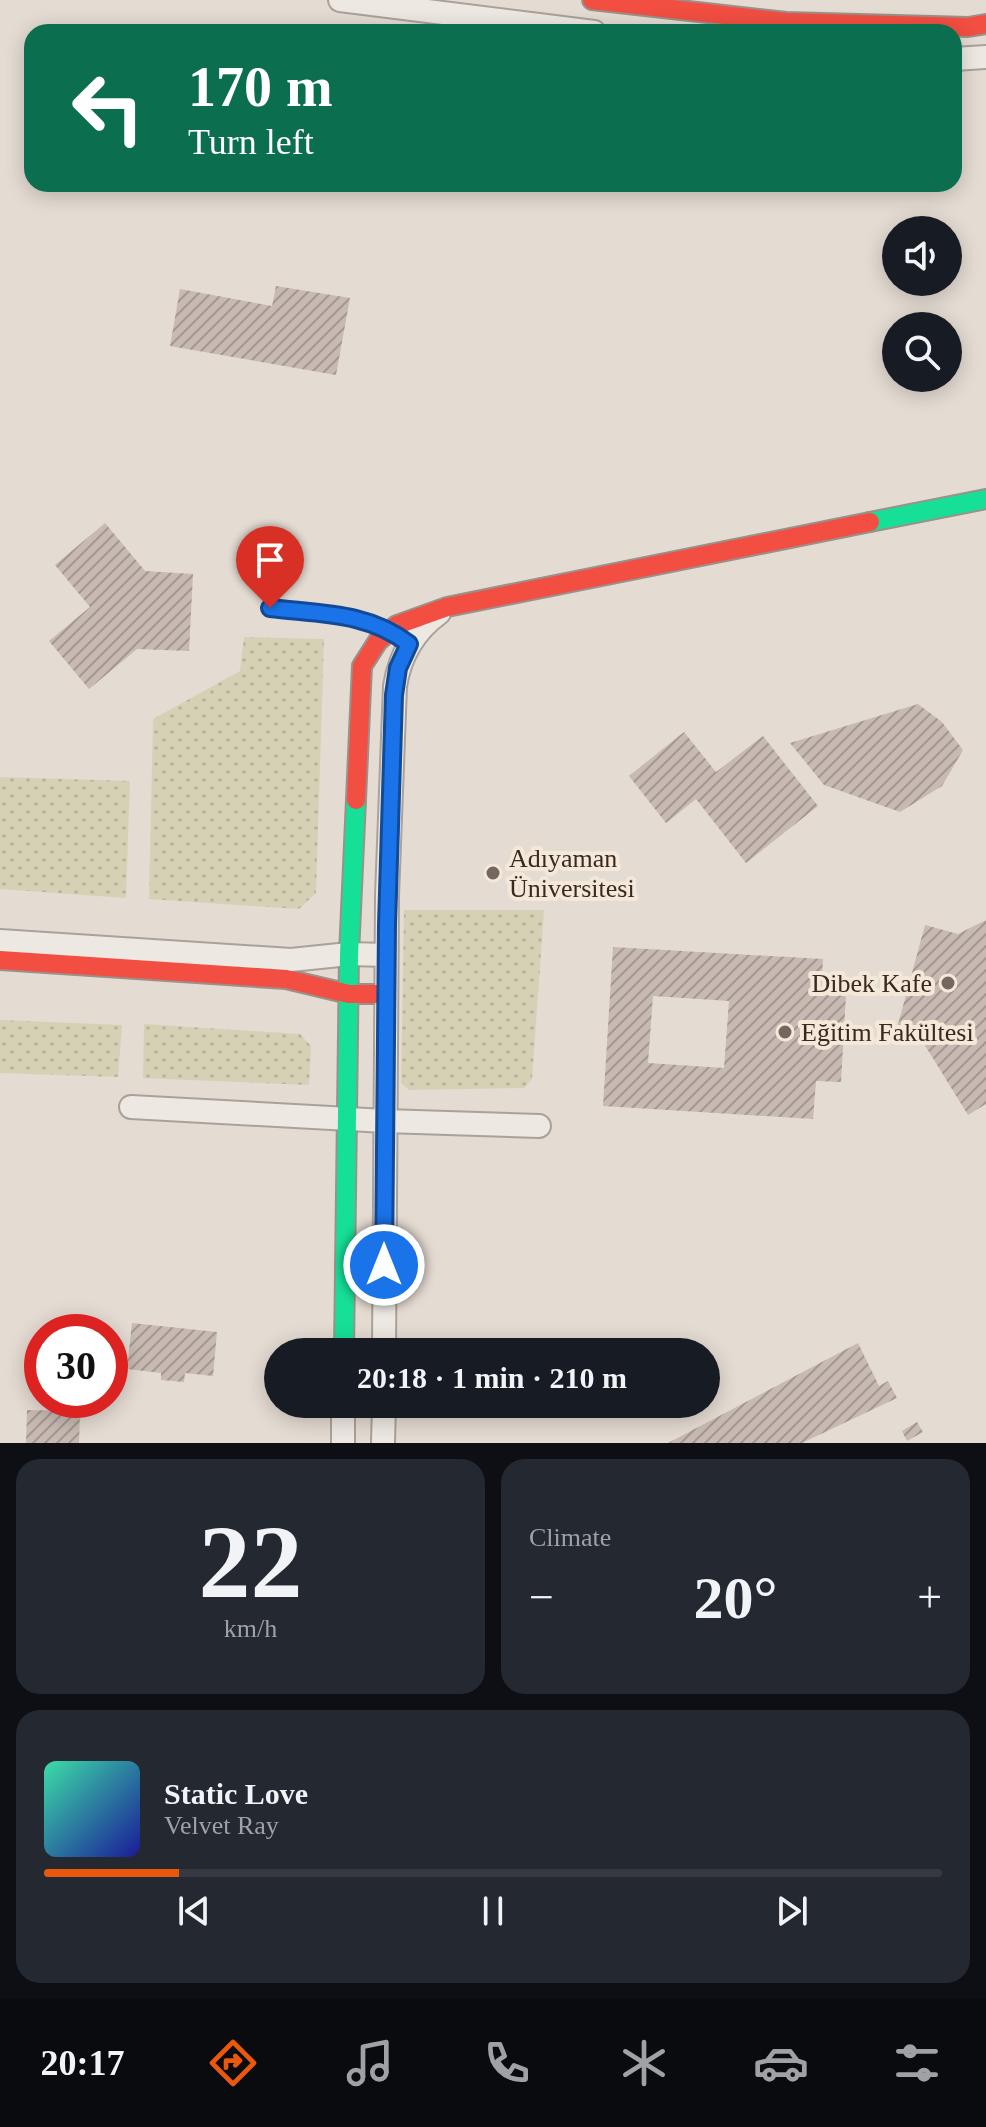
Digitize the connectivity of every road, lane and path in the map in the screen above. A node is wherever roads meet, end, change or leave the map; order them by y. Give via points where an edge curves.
1 (340, 0) edge
2 (592, 0) edge
3 (779, 0) edge
4 (530, 24) edge
5 (765, 24) edge
6 (786, 24) edge
7 (986, 24) edge
8 (962, 27) edge
9 (986, 57) edge
10 (962, 58) edge
11 (986, 499) edge
12 (447, 607) junction
13 (270, 608) dead end
14 (390, 629) junction
15 (409, 644) junction
16 (0, 941) edge
17 (349, 954) junction
18 (386, 955) junction
19 (0, 960) edge
20 (349, 994) junction
21 (386, 994) junction
22 (131, 1107) dead end
23 (347, 1119) junction
24 (385, 1121) junction
25 (539, 1126) dead end
26 (344, 1338) edge
27 (384, 1338) edge
28 (343, 1418) edge
29 (384, 1418) edge
30 (343, 1443) edge
31 (383, 1443) edge

1 - 4 street
2 - 5 street
3 - 6 street
7 - 8 street
9 - 10 street
11 - 12 street
12 - 14 street via 406,618
12 - 15 street
13 - 14 lane via 367,620
14 - 15 lane
14 - 17 street via 362,666
15 - 18 street via 395,686
16 - 17 street via 291,960
17 - 18 street
17 - 20 street
18 - 21 street
19 - 20 street via 286,979
20 - 21 street
20 - 23 street
21 - 24 street
22 - 23 street
23 - 24 street
23 - 26 street
24 - 25 street
24 - 27 street
28 - 30 street
29 - 31 street

